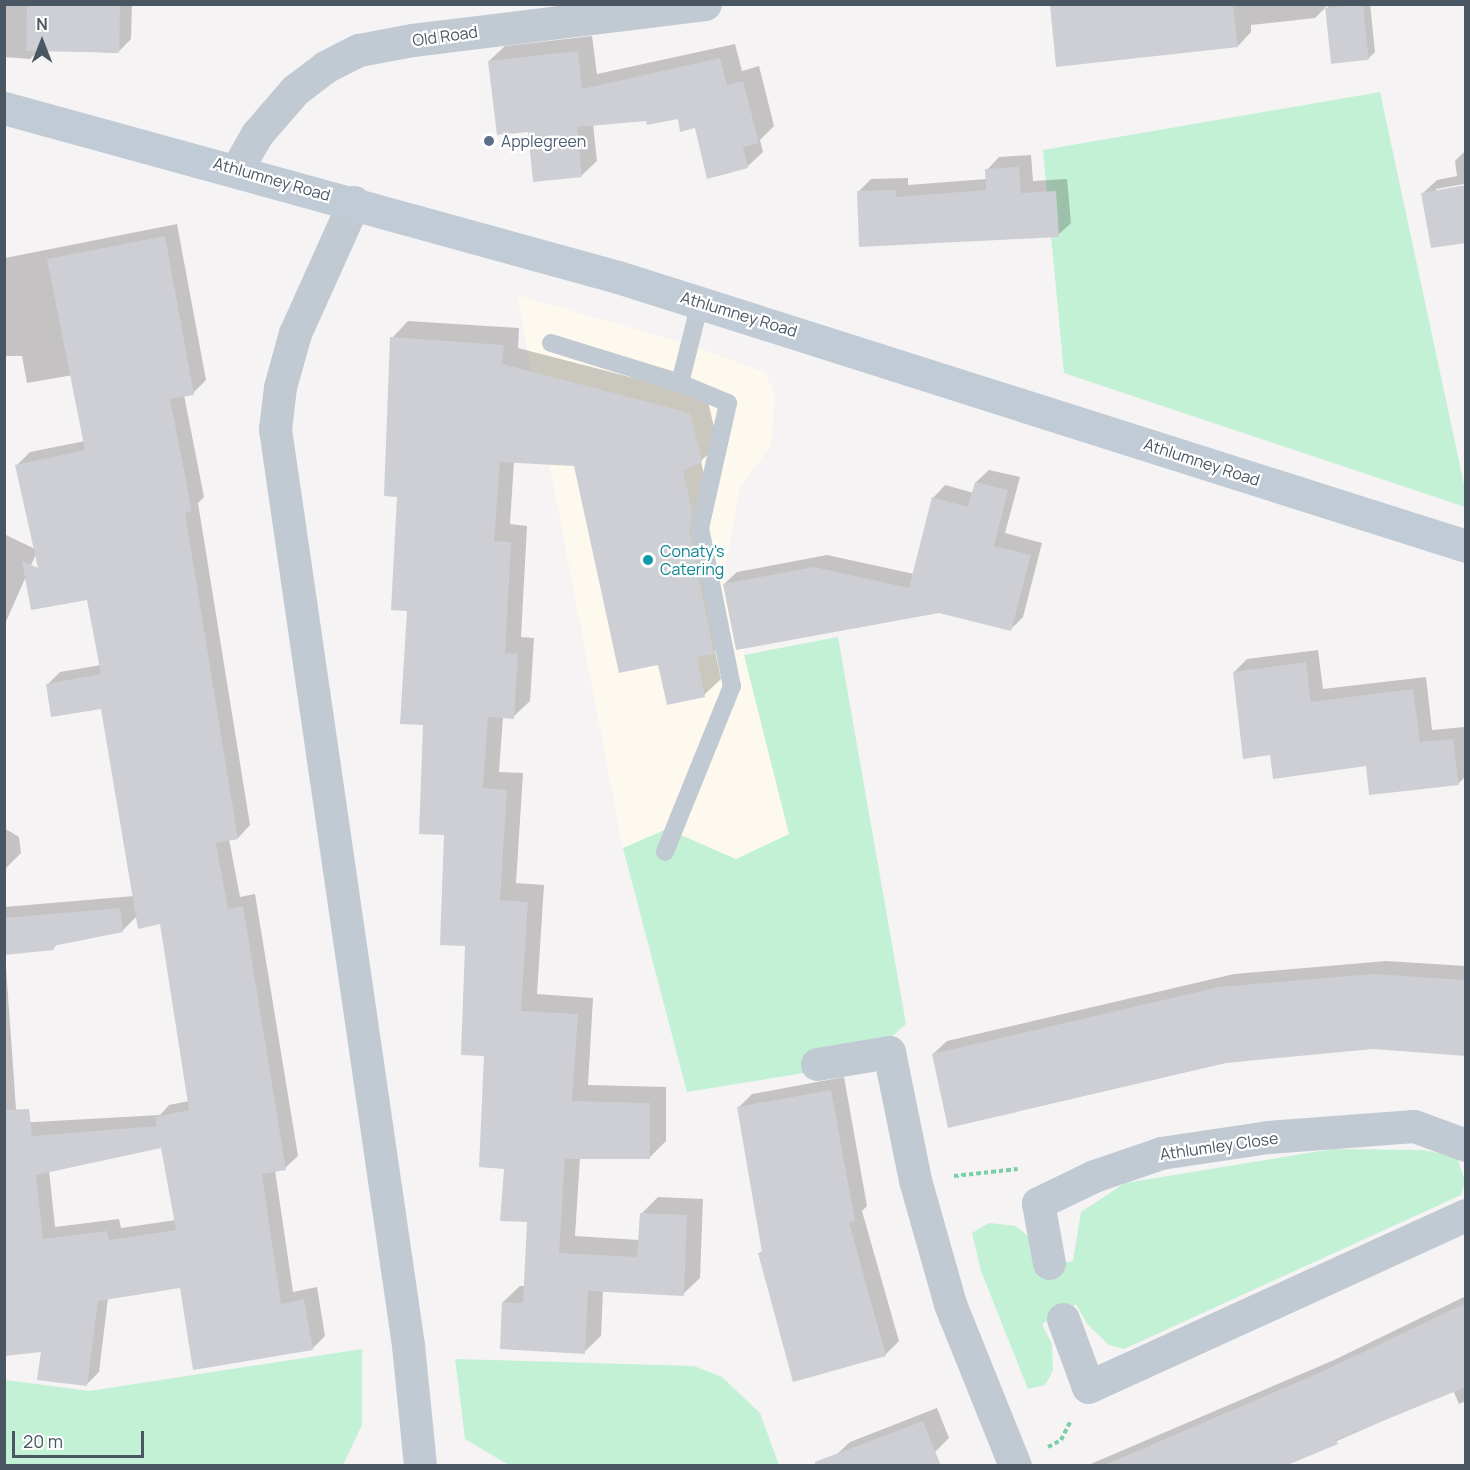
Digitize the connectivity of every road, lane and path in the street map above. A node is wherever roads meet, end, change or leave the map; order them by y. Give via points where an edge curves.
1 (705, 4) edge
2 (536, 14) edge
3 (4, 108) edge
4 (237, 169) junction
5 (354, 202) junction
6 (700, 303) junction
7 (551, 343) dead end
8 (680, 383) junction
9 (1466, 546) edge
10 (666, 852) dead end
11 (817, 1064) dead end
12 (1466, 1145) edge
13 (915, 1180) junction
14 (1038, 1203) junction
15 (1466, 1215) edge
16 (1049, 1263) dead end
17 (1063, 1318) dead end
18 (1088, 1387) junction
19 (1015, 1465) edge
20 (420, 1466) edge

1 - 2 street, Old Road
2 - 4 street, Old Road via 359,50 324,67 295,90 257,134
3 - 4 main road, Athlumney Road
4 - 5 main road, Athlumney Road
5 - 6 main road, Athlumney Road
5 - 20 street via 295,333 280,387 275,429 408,1345
6 - 8 lane
6 - 9 main road, Athlumney Road
7 - 8 lane
8 - 10 lane via 728,404 700,528 732,686
11 - 13 street via 889,1052
12 - 14 street, Athlumley Close via 1414,1126 1268,1137 1161,1154 1094,1176
13 - 14 path via 1017,1168
13 - 19 street via 950,1304
14 - 16 street
15 - 18 street
17 - 18 street
18 - 19 path via 1061,1440

